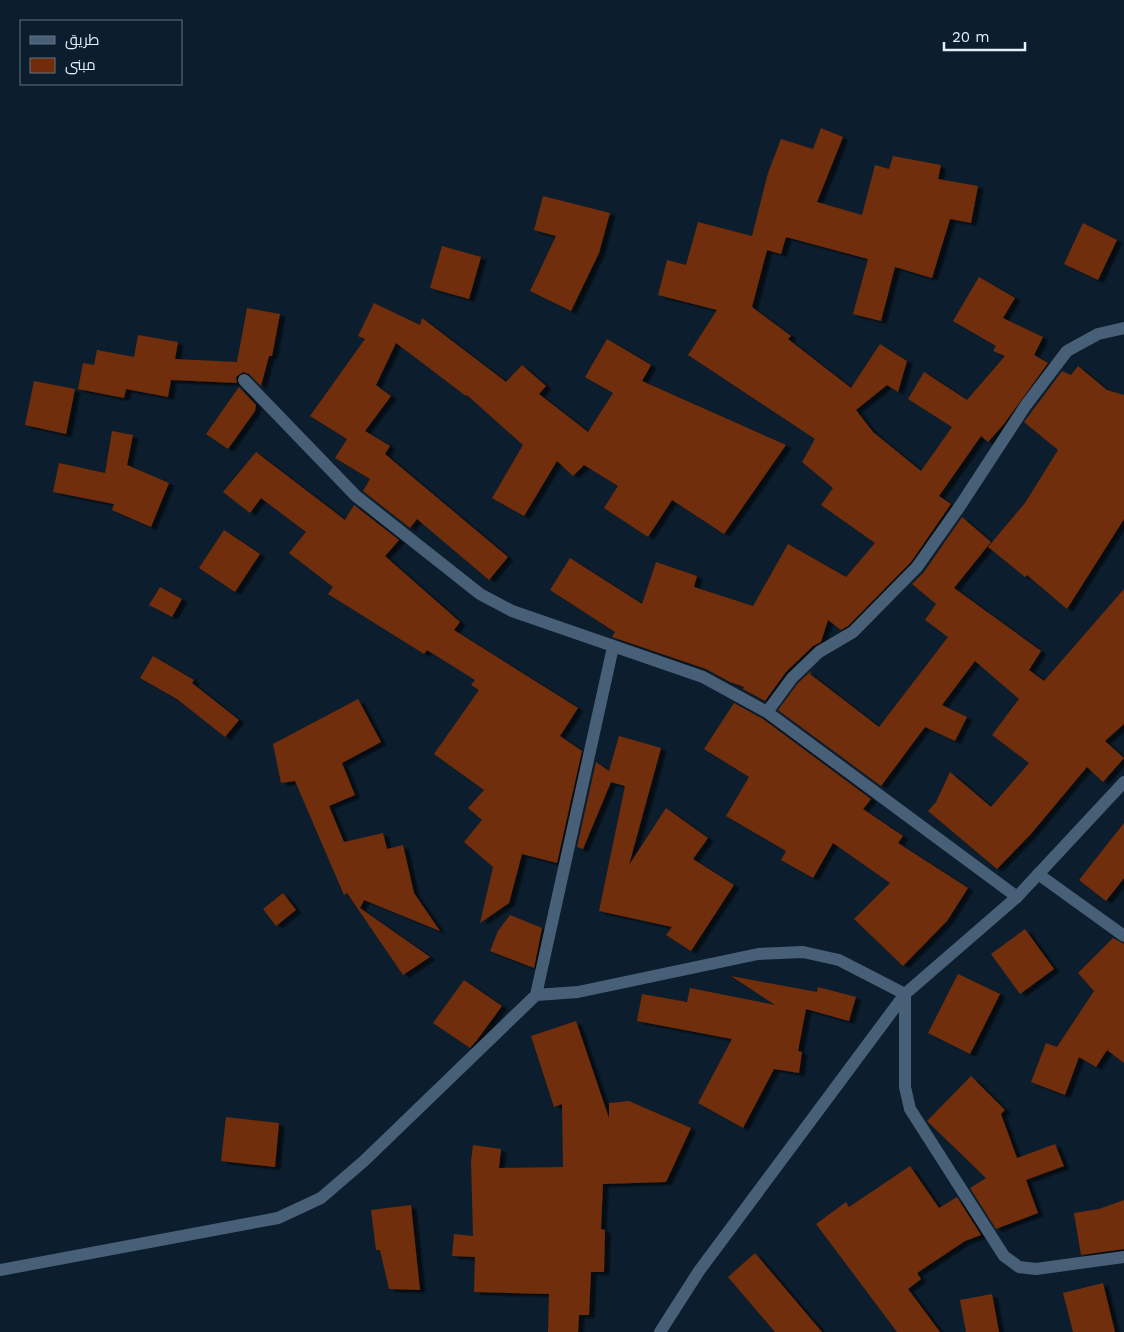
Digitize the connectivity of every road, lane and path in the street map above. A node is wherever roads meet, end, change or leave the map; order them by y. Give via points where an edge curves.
1 (1124, 328) edge
2 (244, 380) dead end
3 (613, 647) junction
4 (767, 712) junction
5 (1124, 782) edge
6 (1038, 874) junction
7 (1017, 897) junction
8 (1124, 936) edge
9 (905, 994) junction
10 (536, 995) junction
11 (1124, 1256) edge
12 (0, 1270) edge
13 (660, 1332) edge

1 - 4 street via 1098,334 1067,351 1026,405 917,567 853,632 819,652 792,678
2 - 3 street via 356,496 480,594 512,611
3 - 4 street via 704,677
3 - 10 street
4 - 7 street
5 - 6 street
6 - 7 street
6 - 8 street
7 - 9 street
9 - 10 street via 840,960 803,952 758,954 578,992
9 - 11 street via 905,1087 910,1108 1004,1256 1020,1267 1036,1270
9 - 13 street via 699,1271
10 - 12 street via 364,1161 321,1198 278,1218

